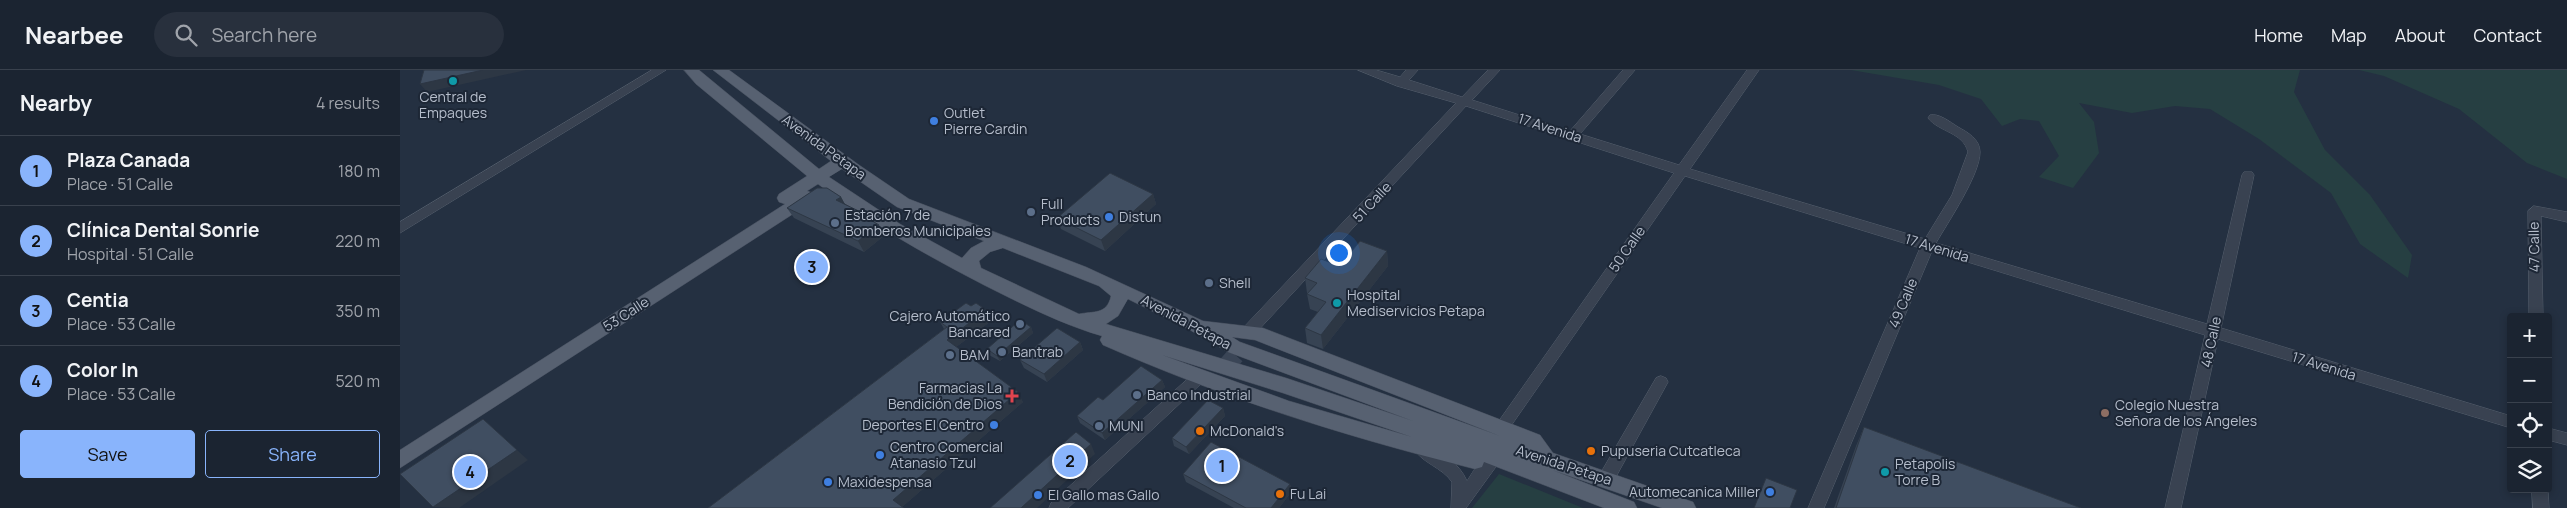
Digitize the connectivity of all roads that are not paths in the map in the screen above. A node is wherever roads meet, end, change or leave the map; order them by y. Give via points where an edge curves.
1 (660, 70) edge
2 (691, 70) edge
3 (720, 70) edge
4 (1364, 70) edge
5 (1412, 70) edge
6 (1494, 70) edge
7 (1629, 70) edge
8 (1753, 70) edge
9 (1401, 83) junction
10 (1467, 101) junction
11 (1934, 118) dead end
12 (1573, 135) junction
13 (848, 165) junction
14 (1683, 171) junction
15 (2248, 175) dead end
16 (824, 179) junction
17 (2567, 217) edge
18 (400, 228) edge
19 (1003, 242) junction
20 (1928, 245) junction
21 (973, 271) junction
22 (1095, 276) junction
23 (2536, 313) edge
24 (1061, 314) junction
25 (1081, 323) junction
26 (1201, 327) junction
27 (2213, 332) junction
28 (1245, 340) junction
29 (1226, 370) dead end
30 (1199, 377) junction
31 (1661, 382) dead end
32 (2507, 421) edge
33 (1501, 429) junction
34 (2552, 435) edge
35 (2567, 439) edge
36 (1419, 448) junction
37 (404, 454) edge
38 (1545, 458) junction
39 (1489, 463) junction
40 (1515, 464) junction
41 (1606, 479) junction
42 (2540, 493) edge
43 (1458, 507) edge
44 (1057, 508) edge
45 (1627, 508) edge
46 (1686, 508) edge
47 (1816, 508) edge
48 (2173, 508) edge
49 (2540, 508) edge

1 - 18 street
2 - 16 main road, Avenida Petapa
3 - 13 main road, Avenida Petapa
4 - 9 street, 17 Avenida
5 - 9 street
6 - 10 street, 51 Calle
7 - 12 street
8 - 14 street, 50 Calle
9 - 10 street, 17 Avenida
10 - 12 street, 17 Avenida
10 - 28 street, 51 Calle
11 - 20 street, 49 Calle via 1965,136 1974,152 1958,195
12 - 14 street, 17 Avenida
13 - 16 main road, 53 Calle
13 - 19 main road, Avenida Petapa via 919,210
14 - 20 street, 17 Avenida
14 - 33 street, 50 Calle
15 - 27 street, 48 Calle
16 - 21 main road, Avenida Petapa via 868,212
16 - 37 main road, 53 Calle
17 - 23 street, 47 Calle via 2534,211
19 - 21 main road via 985,245 976,252 970,260
19 - 22 main road, Avenida Petapa
20 - 27 street, 17 Avenida
20 - 47 street, 49 Calle
21 - 24 main road, Avenida Petapa
22 - 24 main road via 1120,294 1113,309 1094,322
22 - 26 main road, Avenida Petapa
24 - 25 main road, Avenida Petapa
25 - 30 main road via 1090,331
25 - 40 main road, Avenida Petapa via 1286,386
26 - 28 main road
26 - 38 main road, Avenida Petapa via 1234,347 1480,438
27 - 32 street, 17 Avenida
27 - 48 street, 48 Calle
28 - 33 main road via 1294,347
28 - 38 main road via 1485,430
29 - 39 main road via 1235,381
30 - 36 main road via 1276,405
30 - 44 street
31 - 41 street
33 - 38 main road via 1533,441
34 - 35 street
36 - 39 main road
36 - 43 street via 1439,459 1458,477 1462,487
38 - 41 main road, Avenida Petapa
39 - 40 main road
39 - 43 street
40 - 45 main road, Avenida Petapa
41 - 46 main road, Avenida Petapa
42 - 49 street

